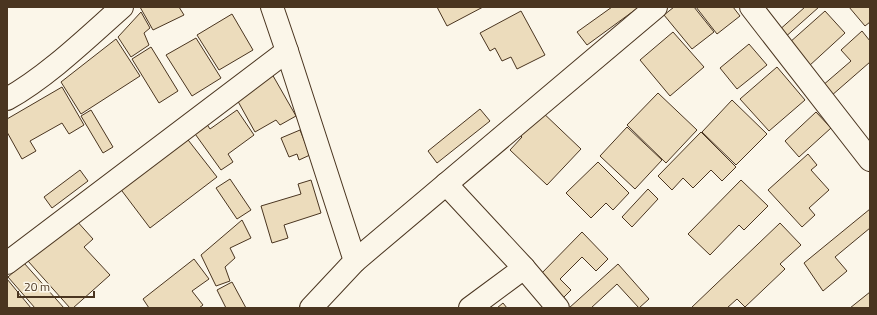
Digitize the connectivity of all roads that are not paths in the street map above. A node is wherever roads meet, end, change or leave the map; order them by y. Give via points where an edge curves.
1 (122, 7) edge
2 (272, 7) edge
3 (656, 7) edge
4 (751, 7) edge
5 (287, 51) junction
6 (7, 99) edge
7 (870, 160) edge
8 (446, 184) junction
9 (355, 261) junction
10 (7, 263) edge
11 (524, 268) junction
12 (311, 308) edge
13 (470, 308) edge
14 (558, 308) edge

1 - 6 street via 26,88
2 - 5 street
3 - 8 street
4 - 7 street
5 - 9 street
5 - 10 street
8 - 9 street
8 - 11 street
9 - 12 street
11 - 13 street
11 - 14 street

